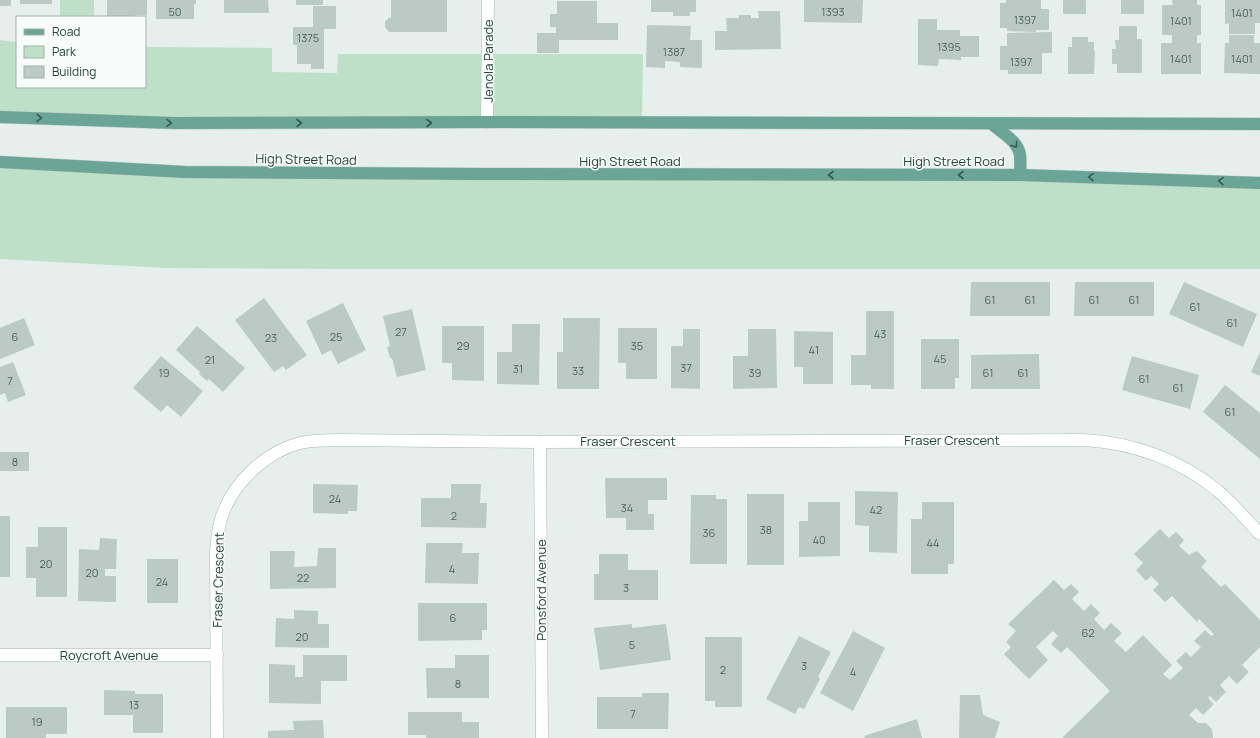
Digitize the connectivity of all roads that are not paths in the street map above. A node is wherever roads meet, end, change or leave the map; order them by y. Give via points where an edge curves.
1 (488, 0) edge
2 (0, 116) edge
3 (488, 122) junction
4 (992, 124) junction
5 (1260, 124) edge
6 (0, 162) edge
7 (1020, 175) junction
8 (1260, 183) edge
9 (540, 442) junction
10 (1260, 534) edge
11 (0, 655) edge
12 (217, 655) junction
13 (217, 738) edge
14 (542, 738) edge

1 - 3 street, Jenola Parade
2 -> 3 main road via 174,123
3 - 4 main road
4 - 5 main road
4 -> 7 main road via 1018,147
7 -> 6 main road, High Street Road via 201,172
8 -> 7 main road, High Street Road
9 - 10 street, Fraser Crescent via 1108,442 1147,451 1187,469 1218,491
9 - 12 street, Fraser Crescent via 321,440 299,443 276,453 244,478 222,514 216,552
9 - 14 street, Ponsford Avenue
11 - 12 street, Roycroft Avenue
12 - 13 street, Fraser Crescent

